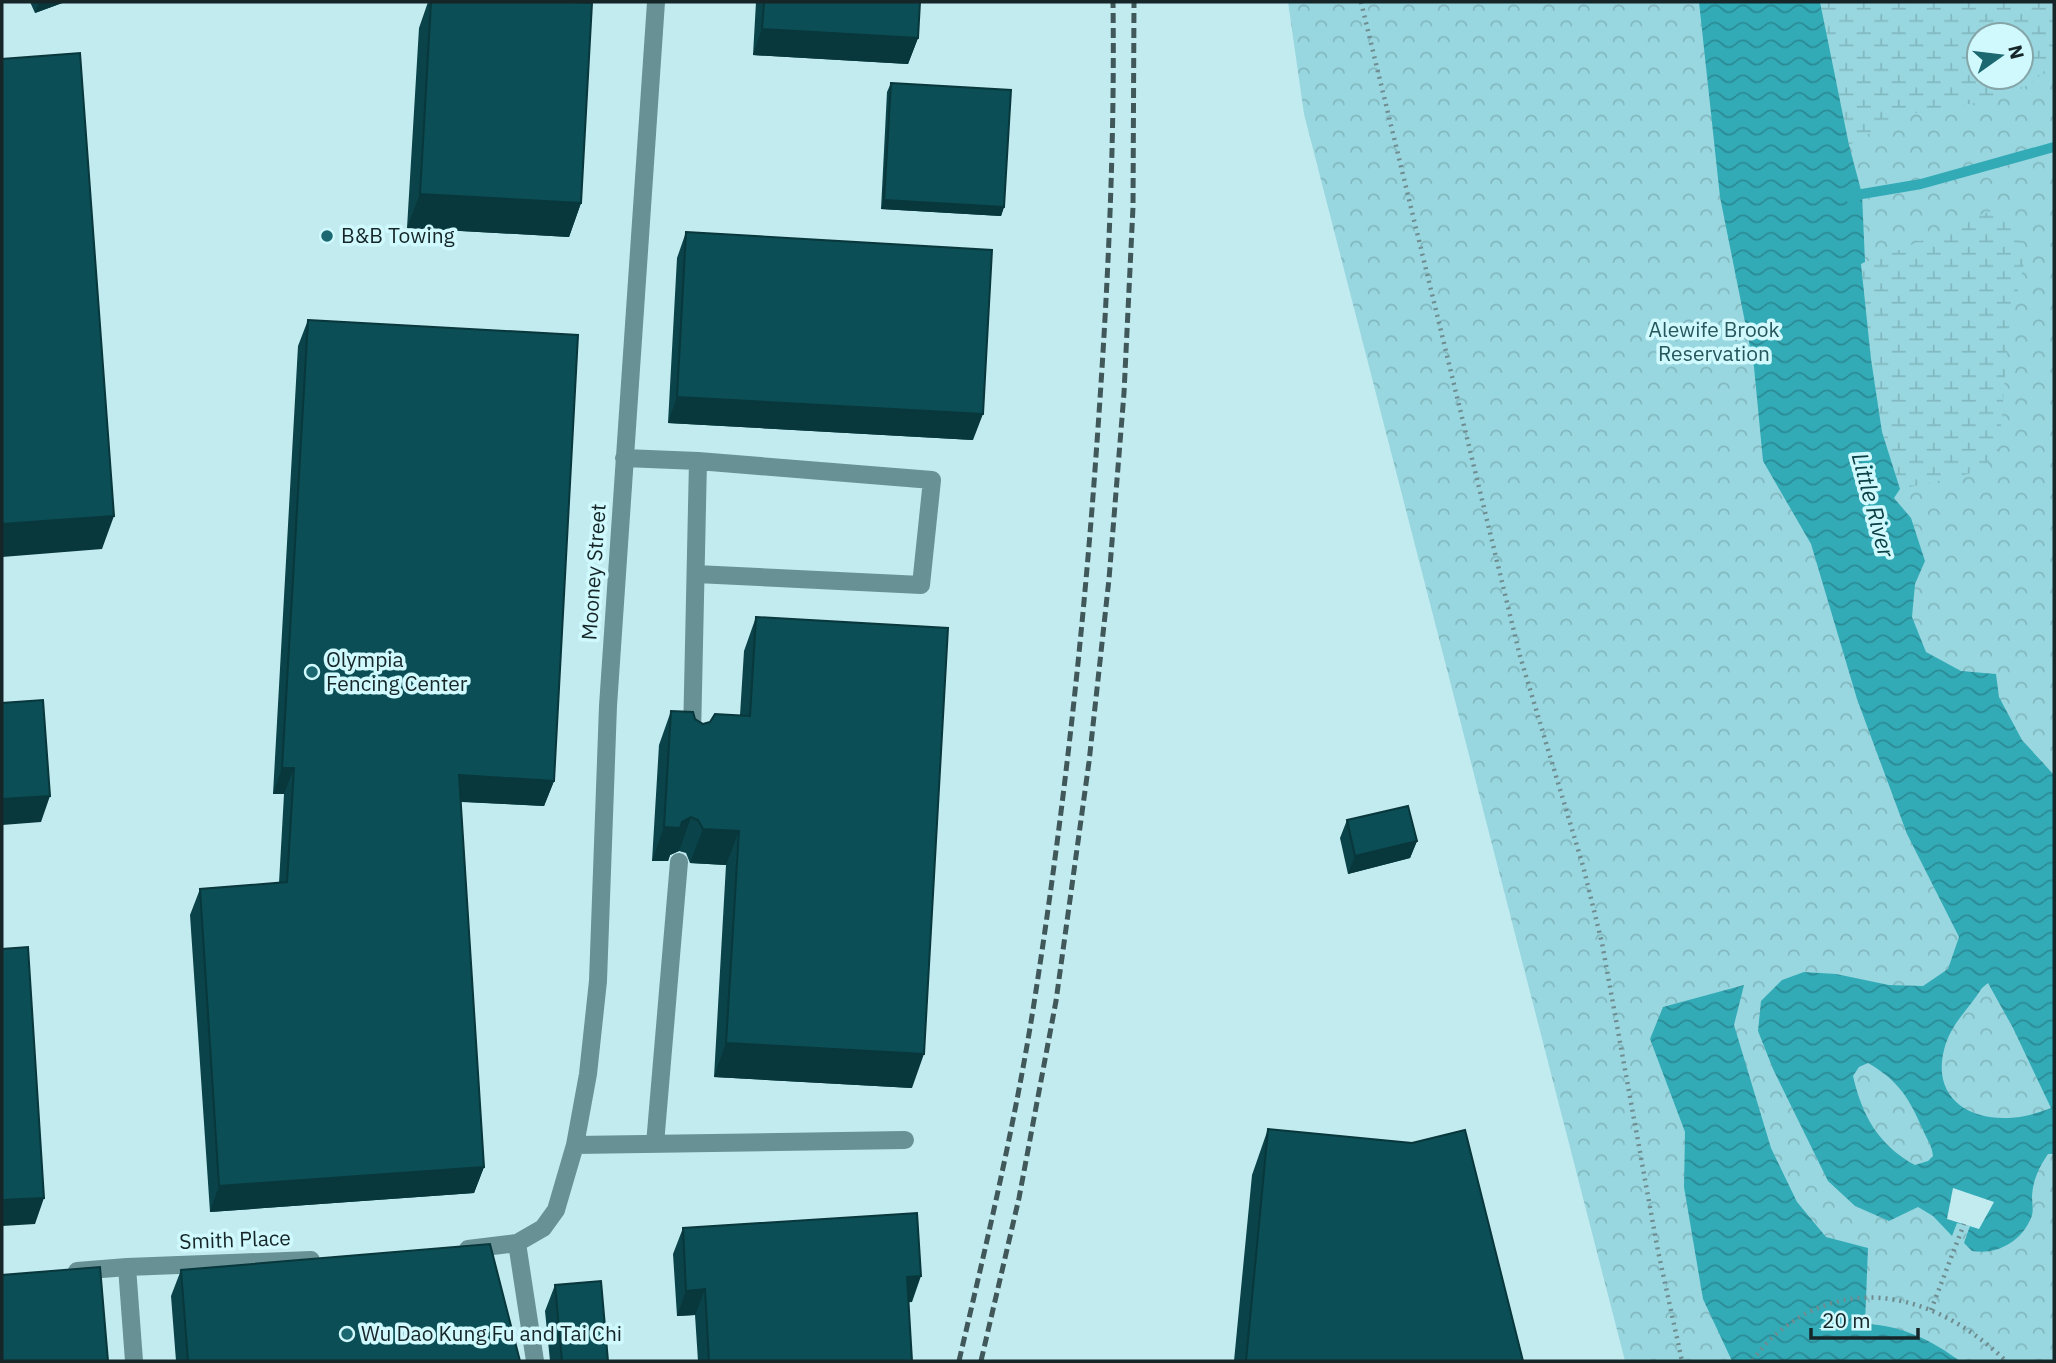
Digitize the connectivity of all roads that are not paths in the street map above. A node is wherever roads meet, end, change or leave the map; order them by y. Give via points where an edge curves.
1 (656, 2) edge
2 (624, 458) junction
3 (698, 461) junction
4 (696, 575) junction
5 (692, 746) edge
6 (679, 862) edge
7 (905, 1140) dead end
8 (655, 1144) junction
9 (575, 1145) junction
10 (517, 1243) junction
11 (448, 1252) edge
12 (324, 1259) edge
13 (127, 1267) junction
14 (54, 1273) edge
15 (134, 1361) edge
16 (535, 1361) edge

1 - 2 street, Mooney Street
2 - 3 street
2 - 9 street, Mooney Street via 608,706 598,981
3 - 4 street
3 - 4 street via 932,480 921,585
4 - 5 street
6 - 8 street
7 - 8 street
8 - 9 street
9 - 10 street via 556,1210 543,1228
10 - 11 street
10 - 16 street
12 - 13 street, Smith Place
13 - 14 street, Smith Place
13 - 15 street

